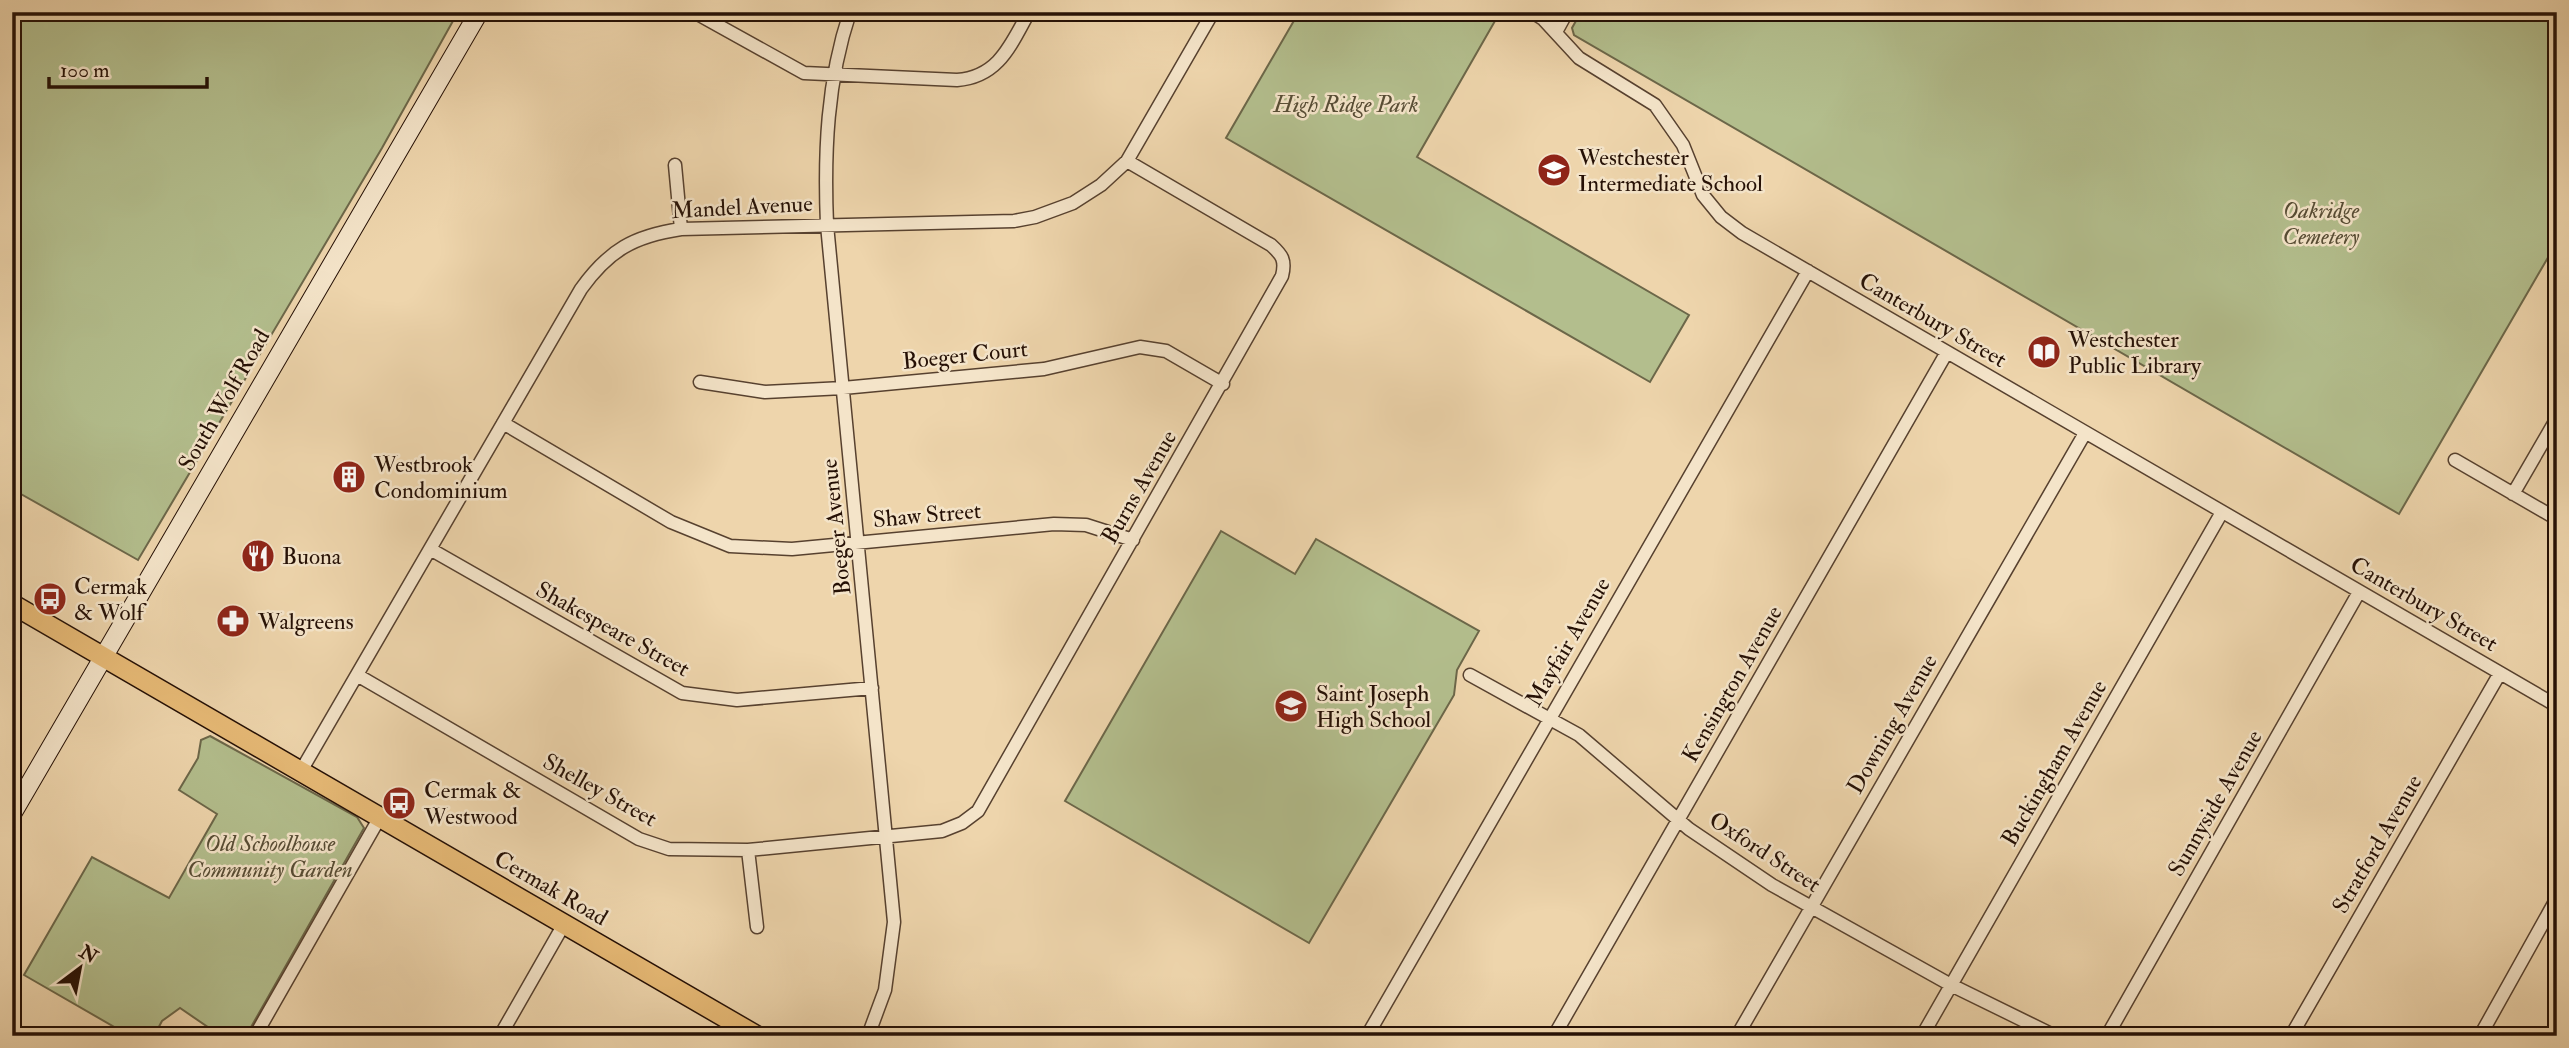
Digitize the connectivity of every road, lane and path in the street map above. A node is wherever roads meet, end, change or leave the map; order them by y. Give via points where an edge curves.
1 (479, 12) edge
2 (694, 12) edge
3 (850, 12) edge
4 (1029, 12) edge
5 (1213, 12) edge
6 (1532, 12) edge
7 (1567, 12) edge
8 (1556, 32) junction
9 (833, 76) junction
10 (1127, 161) junction
11 (675, 165) dead end
12 (827, 225) junction
13 (681, 229) junction
14 (1808, 271) junction
15 (1947, 352) junction
16 (699, 382) dead end
17 (1223, 384) junction
18 (843, 388) junction
19 (2557, 418) edge
20 (503, 423) junction
21 (2085, 433) junction
22 (2455, 460) dead end
23 (2513, 494) junction
24 (2222, 512) junction
25 (2557, 519) edge
26 (1133, 540) junction
27 (859, 542) junction
28 (430, 549) junction
29 (2359, 592) junction
30 (12, 604) edge
31 (102, 657) junction
32 (2500, 673) junction
33 (357, 675) junction
34 (1470, 675) dead end
35 (872, 688) junction
36 (2557, 706) edge
37 (1547, 720) junction
38 (301, 771) junction
39 (12, 814) edge
40 (380, 817) junction
41 (1678, 820) junction
42 (888, 837) junction
43 (748, 850) junction
44 (2557, 898) edge
45 (1811, 907) junction
46 (564, 925) junction
47 (757, 927) dead end
48 (1951, 985) junction
49 (255, 1036) edge
50 (500, 1036) edge
51 (757, 1036) edge
52 (868, 1036) edge
53 (1367, 1036) edge
54 (1554, 1036) edge
55 (1737, 1036) edge
56 (1922, 1036) edge
57 (2056, 1036) edge
58 (2106, 1036) edge
59 (2291, 1036) edge
60 (2480, 1036) edge

1 - 31 main road, South Wolf Road
2 - 9 street via 796,70
3 - 9 street, Boeger Avenue
4 - 9 street via 993,69 973,79
5 - 10 street, Mandel Avenue
6 - 8 street, Canterbury Street
7 - 8 street
8 - 14 street, Canterbury Street via 1579,58 1645,98 1666,117 1703,195 1721,217
9 - 12 street, Boeger Avenue via 824,156
10 - 12 street, Mandel Avenue via 1085,196 1035,217
10 - 17 street, Burns Avenue via 1282,255 1282,276
11 - 13 street
12 - 13 street, Mandel Avenue
12 - 18 street, Boeger Avenue
13 - 20 street, Mandel Avenue via 637,238 591,275
14 - 15 street, Canterbury Street
14 - 37 street, Mayfair Avenue
15 - 21 street, Canterbury Street
15 - 41 street, Kensington Avenue
16 - 18 street, Boeger Court via 765,392
17 - 18 street, Boeger Court via 1166,351 1140,346 1044,369
17 - 26 street, Burns Avenue
18 - 27 street, Boeger Avenue
19 - 23 street
20 - 27 street, Shaw Street via 709,540 770,550
20 - 28 street, Mandel Avenue
21 - 24 street, Canterbury Street
21 - 45 street, Downing Avenue
22 - 23 street
23 - 25 street
24 - 29 street, Canterbury Street
24 - 48 street, Buckingham Avenue
26 - 27 street, Shaw Street via 1086,525 1054,524
26 - 42 street, Burns Avenue via 978,811 942,831
27 - 35 street, Boeger Avenue
28 - 33 street, Mandel Avenue
28 - 35 street, Shakespeare Street via 682,693 737,700
29 - 32 street, Canterbury Street
29 - 58 street, Sunnyside Avenue
30 - 31 main road, Cermak Road
31 - 38 main road, Cermak Road
31 - 39 main road, South Wolf Road
32 - 36 street, Canterbury Street
32 - 59 street, Stratford Avenue
33 - 38 street, Mandel Avenue
33 - 43 street, Shelley Street via 639,839 685,851
34 - 37 street, Oxford Street
35 - 42 street, Boeger Avenue
37 - 41 street, Oxford Street via 1579,735
37 - 53 street, Mayfair Avenue
38 - 40 main road, Cermak Road
40 - 46 main road, Cermak Road
40 - 49 street
41 - 45 street, Oxford Street
41 - 54 street, Kensington Avenue
42 - 43 street, Shelley Street
42 - 52 street, Boeger Avenue via 893,944 879,1013
43 - 47 street
44 - 60 street
45 - 48 street, Oxford Street
45 - 55 street, Downing Avenue
46 - 50 street
46 - 51 main road, Cermak Road
48 - 56 street, Buckingham Avenue
48 - 57 street, Oxford Street

